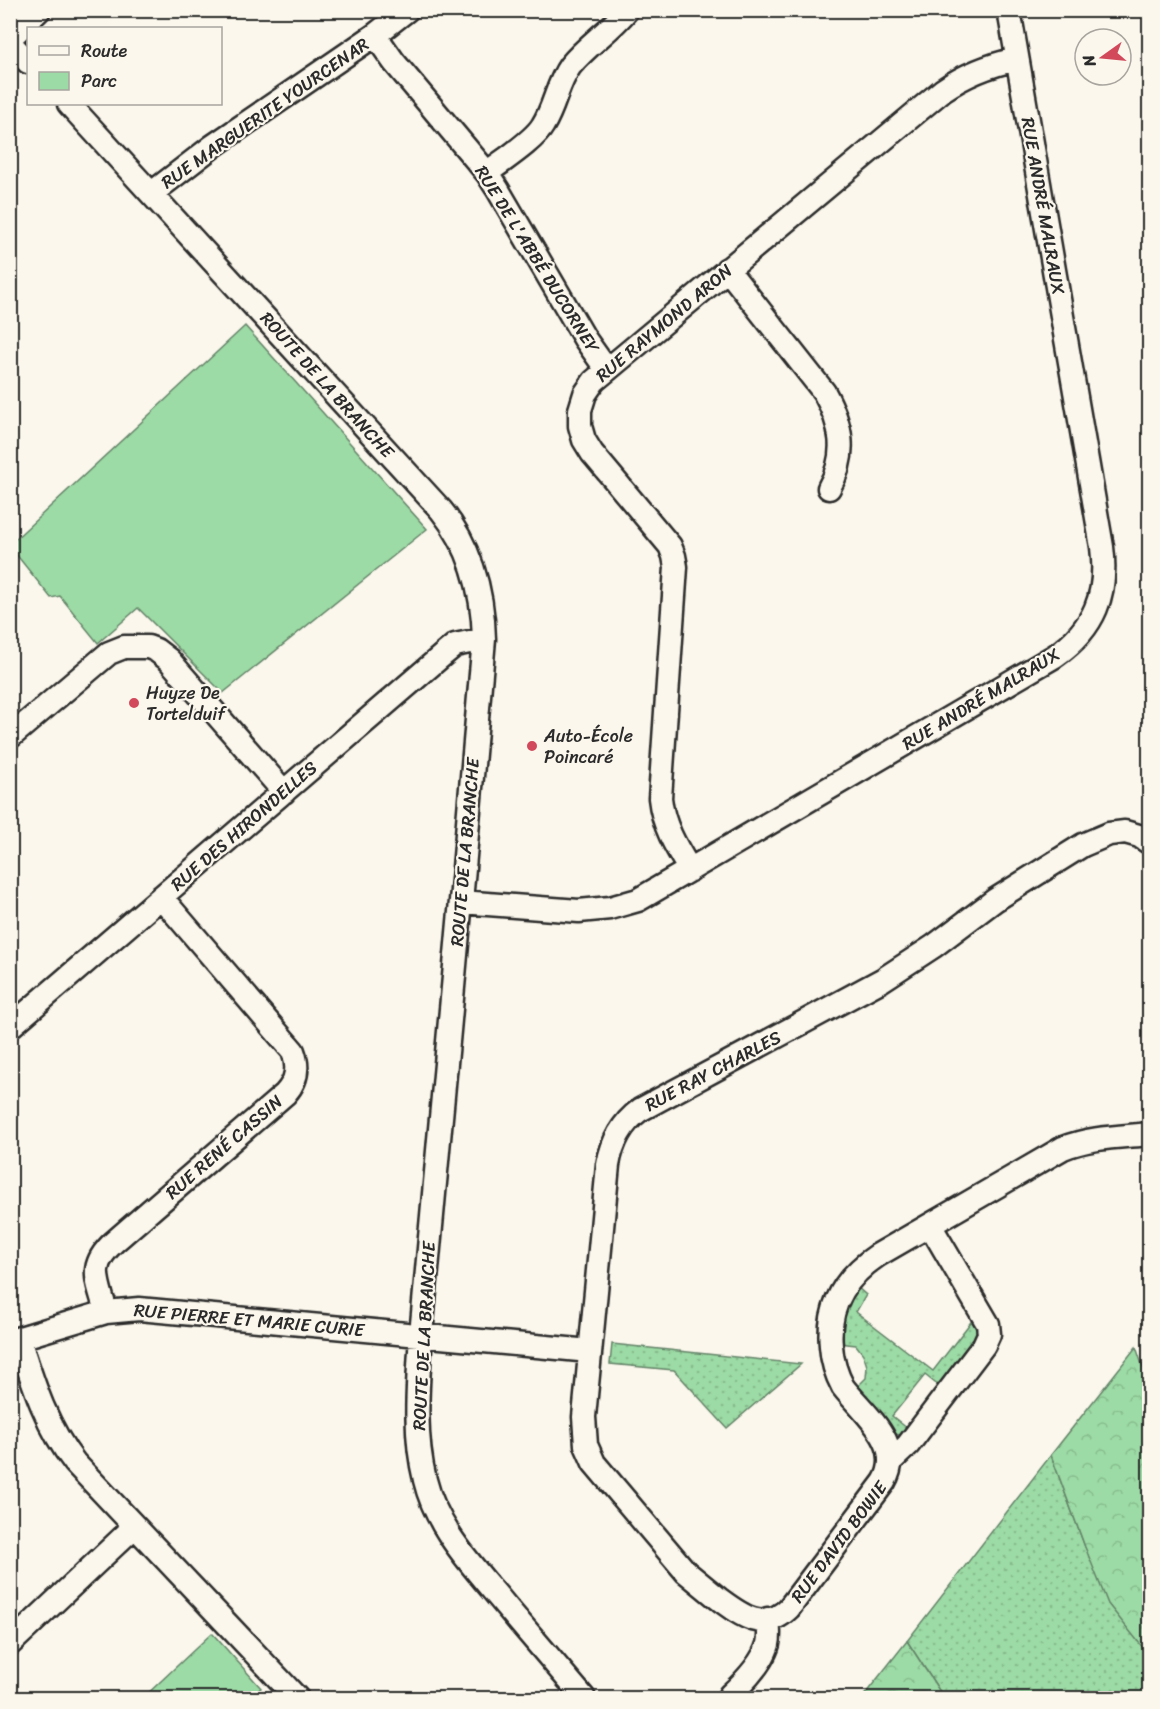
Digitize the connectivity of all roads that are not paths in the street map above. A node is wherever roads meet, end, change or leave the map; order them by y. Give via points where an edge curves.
1 (39, 10) edge
2 (407, 10) edge
3 (627, 10) edge
4 (1009, 10) edge
5 (375, 35) junction
6 (10, 38) edge
7 (10, 43) edge
8 (1017, 59) junction
9 (27, 61) edge
10 (70, 105) edge
11 (487, 173) junction
12 (152, 194) junction
13 (727, 269) junction
14 (607, 370) junction
15 (830, 488) dead end
16 (484, 639) junction
17 (10, 737) edge
18 (284, 792) junction
19 (1149, 843) edge
20 (690, 870) junction
21 (161, 897) junction
22 (461, 902) junction
23 (10, 1027) edge
24 (1149, 1134) edge
25 (930, 1226) junction
26 (106, 1312) junction
27 (421, 1335) junction
28 (15, 1340) edge
29 (590, 1351) junction
30 (891, 1461) junction
31 (134, 1527) junction
32 (768, 1619) junction
33 (10, 1644) edge
34 (730, 1695) dead end
35 (297, 1698) edge
36 (584, 1698) edge

1 - 6 street
2 - 5 street, RUE MARGUERITE YOURCENAR
3 - 11 street via 565,72 540,131
4 - 8 street, RUE ANDRÉ MALRAUX
5 - 11 street, RUE DE L'ABBÉ DUCORNEY
5 - 12 street, RUE MARGUERITE YOURCENAR via 213,146
7 - 9 street
8 - 13 street, RUE RAYMOND ARON via 950,85
8 - 20 street, RUE ANDRÉ MALRAUX via 1102,547 1101,593 1091,621 1055,656
10 - 12 street, ROUTE DE LA BRANCHE
11 - 14 street, RUE DE L'ABBÉ DUCORNEY
12 - 16 street, ROUTE DE LA BRANCHE via 448,518 477,579
13 - 14 street, RUE RAYMOND ARON
13 - 15 street via 830,404 842,448 838,472
14 - 20 street, RUE RAYMOND ARON via 585,394 580,426 588,447 670,546 674,556 660,798 668,834
16 - 18 street, RUE DES HIRONDELLES via 464,642 449,650
16 - 22 street, ROUTE DE LA BRANCHE
17 - 18 street via 103,657 124,647 148,646 169,660
18 - 21 street, RUE DES HIRONDELLES
19 - 29 street, RUE RAY CHARLES via 1125,832 1083,845 995,900 889,976 634,1115 617,1135 610,1152
20 - 22 street, RUE ANDRÉ MALRAUX via 638,900 600,910
21 - 23 street, RUE DES HIRONDELLES
21 - 26 street, RUE RENÉ CASSIN via 293,1051 296,1076 285,1094 102,1254 97,1275
22 - 27 street, ROUTE DE LA BRANCHE
24 - 25 street, RUE DAVID BOWIE via 1071,1145
25 - 30 street via 988,1324 989,1334 915,1435
25 - 30 street, RUE DAVID BOWIE via 862,1267 839,1295 830,1320 831,1350 839,1380 883,1435
26 - 27 street, RUE PIERRE ET MARIE CURIE via 139,1309
26 - 28 street, RUE PIERRE ET MARIE CURIE
27 - 29 street
27 - 36 street, ROUTE DE LA BRANCHE via 418,1441 425,1482 438,1518 466,1559
28 - 31 street via 61,1444
29 - 32 street via 584,1436 594,1462 693,1578 744,1617
30 - 32 street, RUE DAVID BOWIE via 884,1482 789,1608
31 - 33 street
31 - 35 street
32 - 34 street via 769,1641 764,1653

